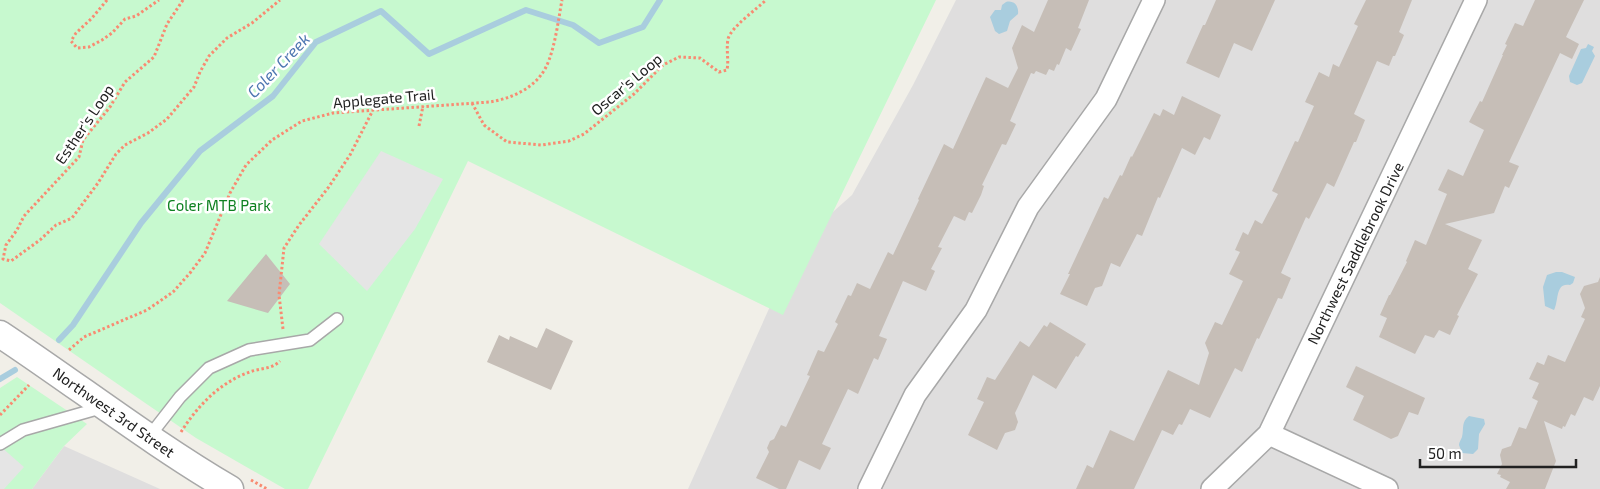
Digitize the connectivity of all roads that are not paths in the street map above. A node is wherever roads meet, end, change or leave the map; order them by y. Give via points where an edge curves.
1 (1154, 0) edge
2 (1476, 0) edge
3 (338, 320) dead end
4 (0, 334) edge
5 (104, 408) junction
6 (1269, 434) junction
7 (148, 438) junction
8 (0, 444) edge
9 (230, 489) edge
10 (869, 489) edge
11 (1212, 489) edge
12 (1387, 489) edge

1 - 10 street via 1106,99 1028,207 976,310 914,395
2 - 6 street, Northwest Saddlebrook Drive
3 - 7 lane via 310,340 249,350 209,368 180,397
4 - 5 street, Northwest 3rd Street
5 - 7 street, Northwest 3rd Street
5 - 8 lane via 24,430
6 - 11 street, Northwest Saddlebrook Drive
6 - 12 street
7 - 9 street, Northwest 3rd Street

